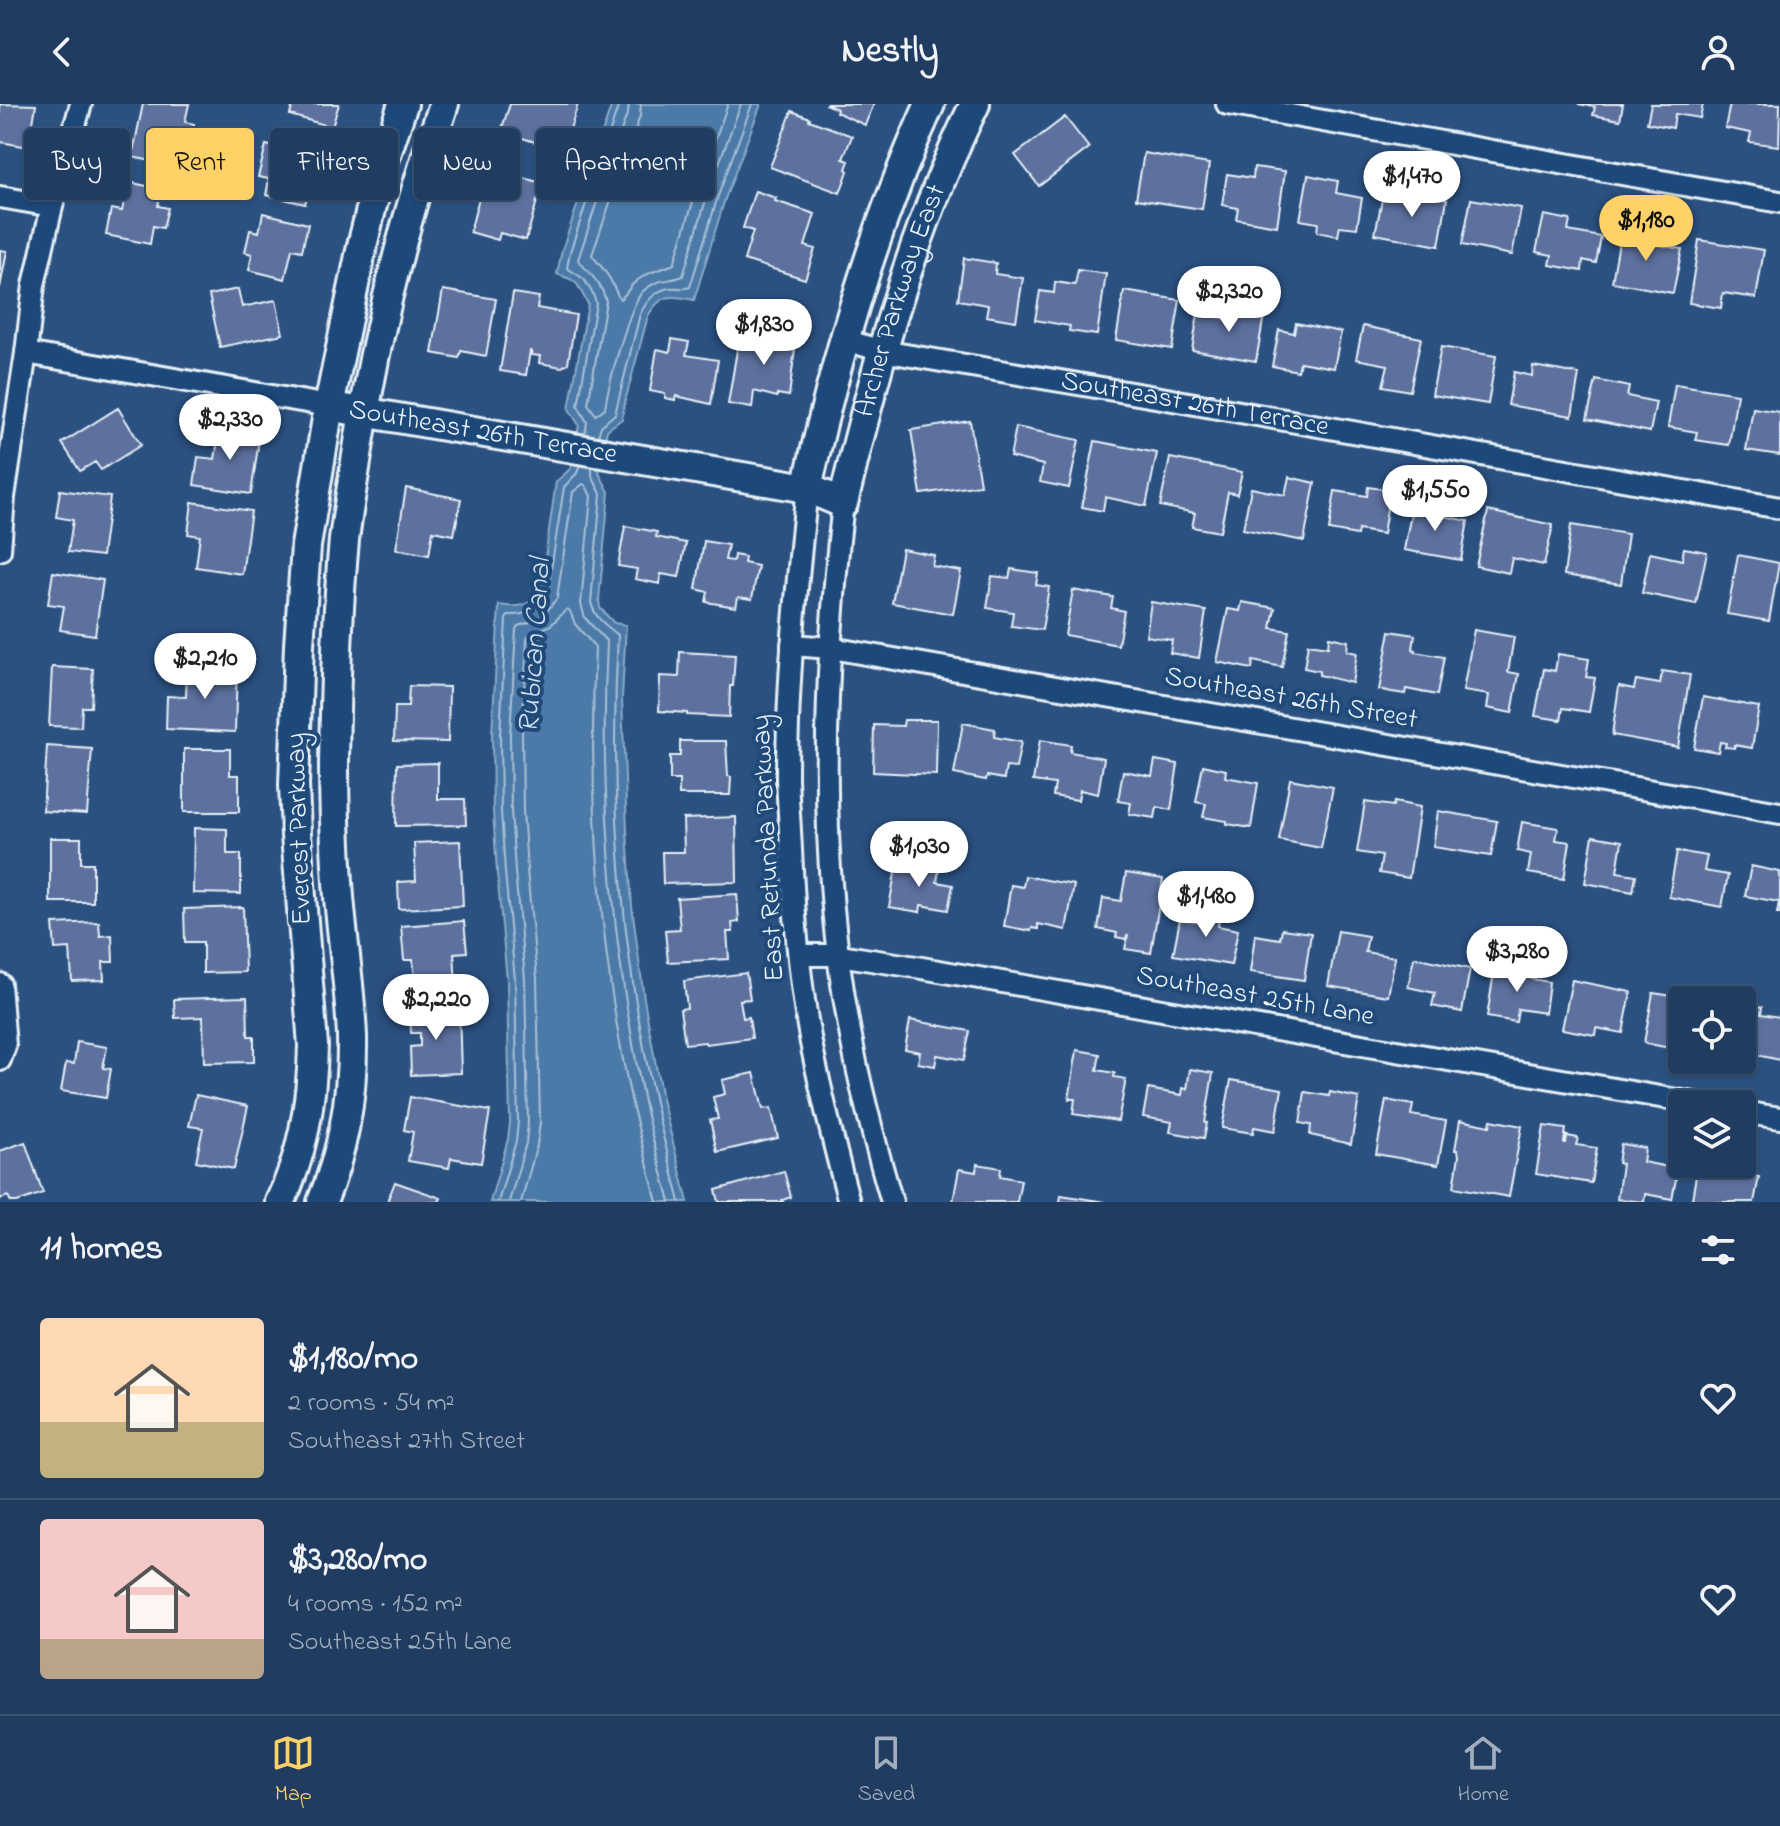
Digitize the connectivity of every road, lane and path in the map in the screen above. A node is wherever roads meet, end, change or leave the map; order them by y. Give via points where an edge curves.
1 (81, 104) edge
2 (403, 104) edge
3 (444, 104) edge
4 (930, 104) edge
5 (975, 104) edge
6 (1227, 104) edge
7 (0, 197) edge
8 (1780, 202) edge
9 (52, 206) junction
10 (845, 340) junction
11 (882, 351) junction
12 (26, 353) junction
13 (329, 406) junction
14 (363, 412) junction
15 (807, 488) junction
16 (2, 497) edge
17 (843, 503) junction
18 (1780, 508) edge
19 (0, 550) edge
20 (792, 645) junction
21 (831, 648) junction
22 (1780, 813) edge
23 (799, 955) junction
24 (839, 955) junction
25 (347, 983) junction
26 (0, 984) edge
27 (308, 984) junction
28 (0, 1060) edge
29 (1668, 1098) edge
30 (1756, 1114) edge
31 (1780, 1118) edge
32 (280, 1202) edge
33 (322, 1202) edge
34 (849, 1202) edge
35 (892, 1202) edge

1 - 9 street
2 - 13 street, Everest Parkway via 362,246
3 - 14 street, Everest Parkway via 395,270
4 - 10 street, Archer Parkway East via 885,210
5 - 11 street, Archer Parkway East via 926,214
6 - 8 street
7 - 9 street
9 - 12 street
10 - 11 street, Southeast 26th Terrace
10 - 15 street, Archer Parkway East
11 - 17 street, Archer Parkway East
11 - 18 street, Southeast 26th Terrace
12 - 13 street, Southeast 26th Terrace
12 - 16 street
13 - 14 street, Southeast 26th Terrace
13 - 27 street, Everest Parkway via 306,546 299,645 294,785
14 - 15 street, Southeast 26th Terrace
14 - 25 street, Everest Parkway via 345,539 336,670 335,834
15 - 17 street, Southeast 26th Terrace
15 - 20 street, East Retunda Parkway
16 - 19 street
17 - 21 street
20 - 21 street, Southeast 26th Street
20 - 23 street, East Retunda Parkway via 787,779
21 - 22 street, Southeast 26th Street
21 - 24 street via 827,820
23 - 24 street, Southeast 25th Lane
23 - 34 street, East Retunda Parkway via 811,1040
24 - 29 street, Southeast 25th Lane
24 - 35 street via 866,1110
25 - 27 street
25 - 33 street, Everest Parkway via 350,1095
26 - 28 street via 5,1046
27 - 32 street, Everest Parkway via 313,1045 309,1106
30 - 31 street

